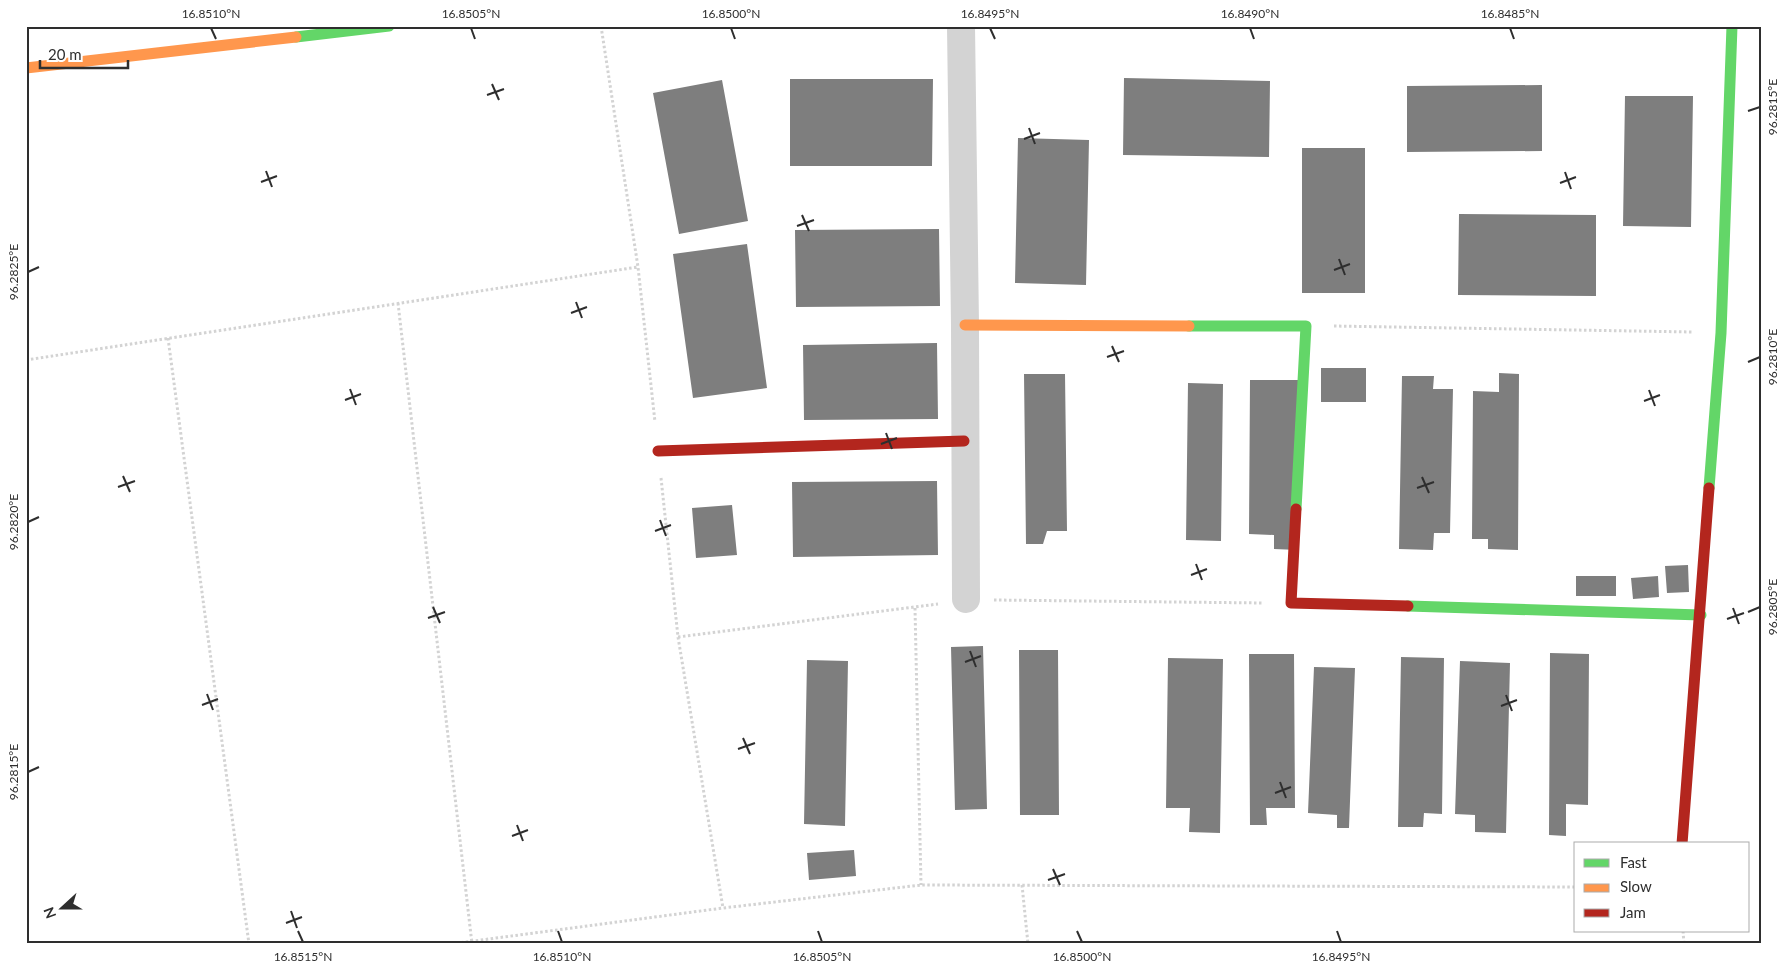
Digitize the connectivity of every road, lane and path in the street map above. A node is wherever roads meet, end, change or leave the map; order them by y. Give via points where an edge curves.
1 (390, 26) edge
2 (961, 26) edge
3 (1732, 26) edge
4 (26, 68) edge
5 (638, 267) dead end
6 (398, 303) junction
7 (965, 325) junction
8 (1306, 326) junction
9 (1721, 333) junction
10 (168, 338) junction
11 (26, 360) edge
12 (964, 441) junction
13 (658, 451) dead end
14 (966, 599) dead end
15 (916, 608) dead end
16 (1701, 615) junction
17 (1682, 842) edge
18 (922, 885) junction
19 (1022, 885) junction
20 (1574, 887) edge
21 (472, 942) edge
22 (248, 944) edge
23 (451, 944) edge
24 (1028, 944) edge

1 - 4 street
2 - 7 street
3 - 9 street
5 - 6 path
6 - 10 path
6 - 21 path
7 - 8 street
7 - 12 street
8 - 9 path
8 - 16 street via 1291,603
9 - 16 street
10 - 11 path
10 - 22 path
12 - 13 street
12 - 14 street
15 - 18 path
16 - 17 street
18 - 19 path
18 - 21 path
19 - 20 path
19 - 24 path
21 - 23 path

